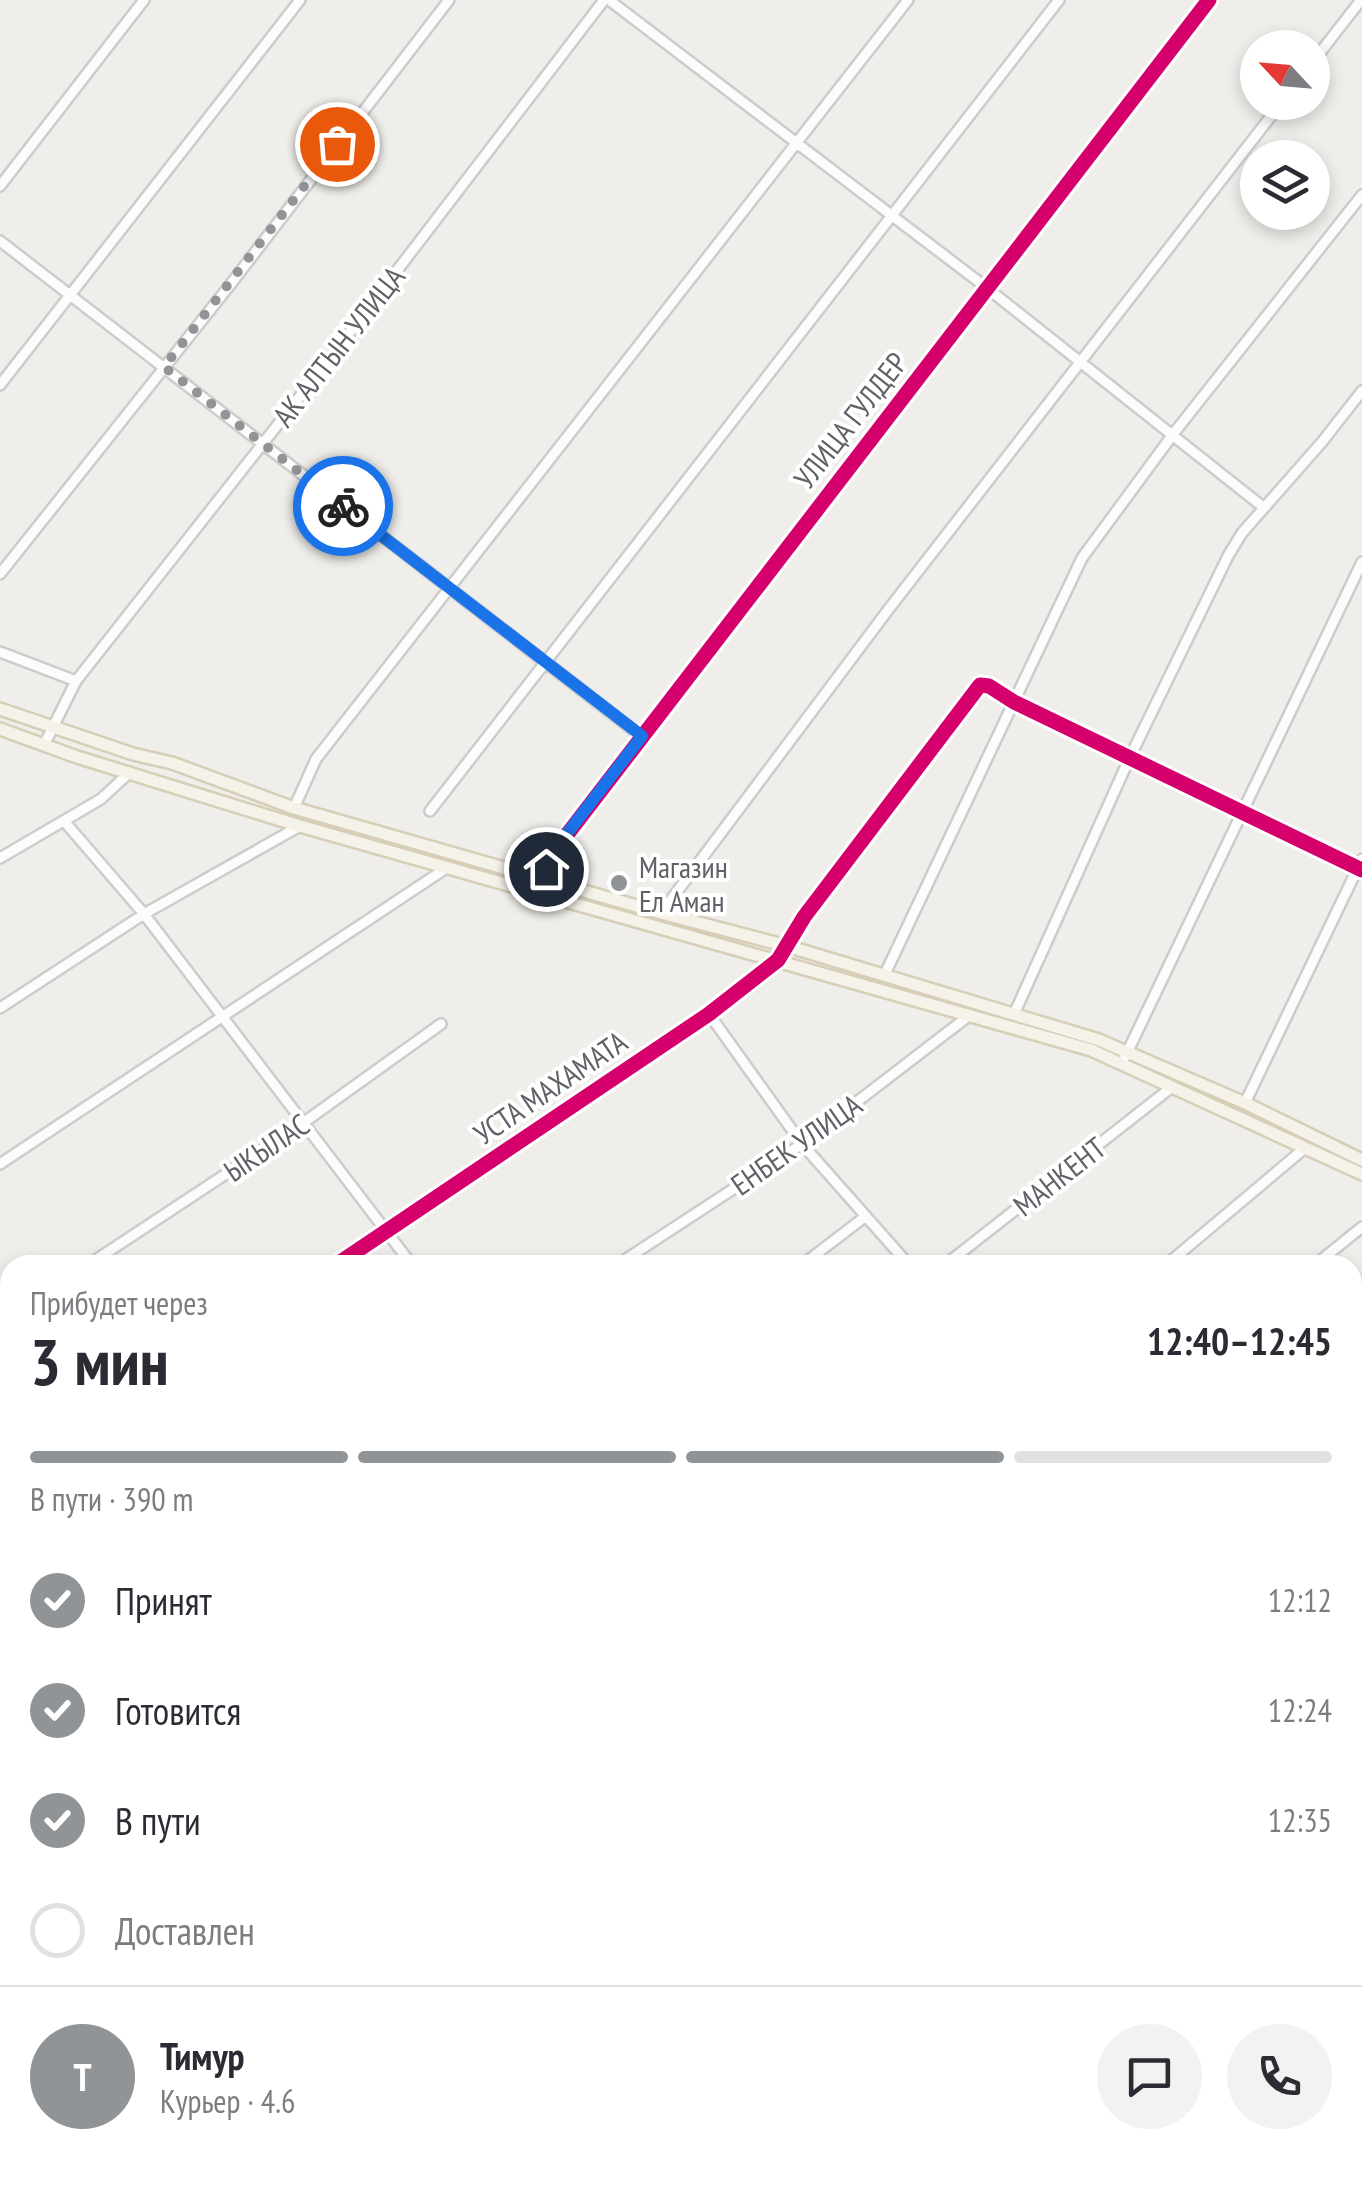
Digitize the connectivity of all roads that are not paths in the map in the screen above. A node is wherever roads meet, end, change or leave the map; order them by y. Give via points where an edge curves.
1 (144, 0) edge
2 (300, 0) edge
3 (449, 0) edge
4 (607, 0) edge
5 (908, 0) edge
6 (1058, 0) edge
7 (1209, 0) edge
8 (1361, 0) edge
9 (1330, 40) edge
10 (1268, 120) edge
11 (796, 142) junction
12 (0, 186) edge
13 (1362, 195) edge
14 (893, 216) junction
15 (0, 241) edge
16 (988, 288) junction
17 (71, 295) junction
18 (1080, 362) junction
19 (164, 367) junction
20 (0, 385) edge
21 (1362, 390) edge
22 (1174, 433) junction
23 (262, 444) junction
24 (1264, 507) junction
25 (1362, 562) edge
26 (0, 574) edge
27 (450, 588) junction
28 (0, 652) edge
29 (545, 662) junction
30 (76, 681) junction
31 (1014, 702) junction
32 (0, 709) edge
33 (55, 727) junction
34 (0, 729) edge
35 (642, 736) junction
36 (44, 745) junction
37 (1130, 758) junction
38 (130, 772) junction
39 (294, 808) junction
40 (430, 811) dead end
41 (1242, 812) junction
42 (64, 822) junction
43 (300, 826) junction
44 (0, 858) edge
45 (1360, 866) edge
46 (448, 867) junction
47 (542, 878) junction
48 (144, 914) junction
49 (662, 914) junction
50 (788, 946) junction
51 (778, 960) junction
52 (884, 976) junction
53 (0, 1008) edge
54 (1015, 1012) junction
55 (709, 1014) junction
56 (970, 1015) junction
57 (222, 1016) junction
58 (441, 1024) dead end
59 (1128, 1050) junction
60 (1121, 1064) junction
61 (1172, 1087) junction
62 (1245, 1103) junction
63 (303, 1123) junction
64 (802, 1144) junction
65 (1305, 1148) junction
66 (1362, 1160) edge
67 (0, 1164) edge
68 (1362, 1174) edge
69 (866, 1216) junction
70 (1362, 1227) edge
71 (386, 1230) junction
72 (103, 1255) edge
73 (350, 1255) edge
74 (405, 1255) edge
75 (631, 1255) edge
76 (815, 1255) edge
77 (900, 1255) edge
78 (958, 1255) edge
79 (1178, 1255) edge
80 (1327, 1255) edge

1 - 12 street
2 - 17 street
3 - 19 street
4 - 11 street
4 - 23 street, АК АЛТЫН УЛИЦА
5 - 11 street
6 - 14 street
7 - 16 street, УЛИЦА ГУЛДЕР
8 - 9 street
10 - 18 street
11 - 14 street
11 - 27 street
13 - 22 street
14 - 16 street
14 - 29 street
15 - 17 street
16 - 18 street
16 - 35 street, УЛИЦА ГУЛДЕР
17 - 19 street
17 - 20 street
18 - 22 street
18 - 49 street
19 - 23 street
19 - 26 street
21 - 24 street
22 - 24 street
22 - 31 street via 1082,558
23 - 27 street
23 - 30 street, АК АЛТЫН УЛИЦА
24 - 37 street via 1228,556
25 - 41 street
27 - 29 street
27 - 39 street via 316,759
28 - 30 street
29 - 35 street
29 - 40 street
30 - 33 street, АК АЛТЫН УЛИЦА
31 - 37 street
31 - 50 street, УСТА МАХАМАТА via 978,686
31 - 52 street
32 - 33 main road
33 - 36 street, АК АЛТЫН УЛИЦА
33 - 39 main road
34 - 36 main road
35 - 47 street, УЛИЦА ГУЛДЕР via 559,844
36 - 38 main road
37 - 41 street
37 - 54 street
38 - 42 street
38 - 43 main road
39 - 47 main road
41 - 45 street
41 - 59 street
42 - 44 street
42 - 48 street
43 - 46 main road
43 - 48 street
45 - 62 street
46 - 51 main road
46 - 57 street
47 - 49 main road
48 - 53 street
48 - 57 street
49 - 50 main road
50 - 51 street, УСТА МАХАМАТА
50 - 52 main road
51 - 55 street, УСТА МАХАМАТА
51 - 56 main road
52 - 54 main road
54 - 59 main road
55 - 64 street
55 - 71 street, УСТА МАХАМАТА
56 - 60 main road
56 - 64 street, ЕНБЕК УЛИЦА
57 - 63 street
57 - 67 street
58 - 63 street, ЫКЫЛАС
59 - 60 street
59 - 62 main road
60 - 61 main road
61 - 65 main road
61 - 78 street, МАНКЕНТ
62 - 66 main road
63 - 71 street
63 - 72 street, ЫКЫЛАС
64 - 69 street
64 - 75 street, ЕНБЕК УЛИЦА
65 - 68 main road
65 - 79 street
69 - 76 street
69 - 77 street
70 - 80 street
71 - 73 street, УСТА МАХАМАТА
71 - 74 street

